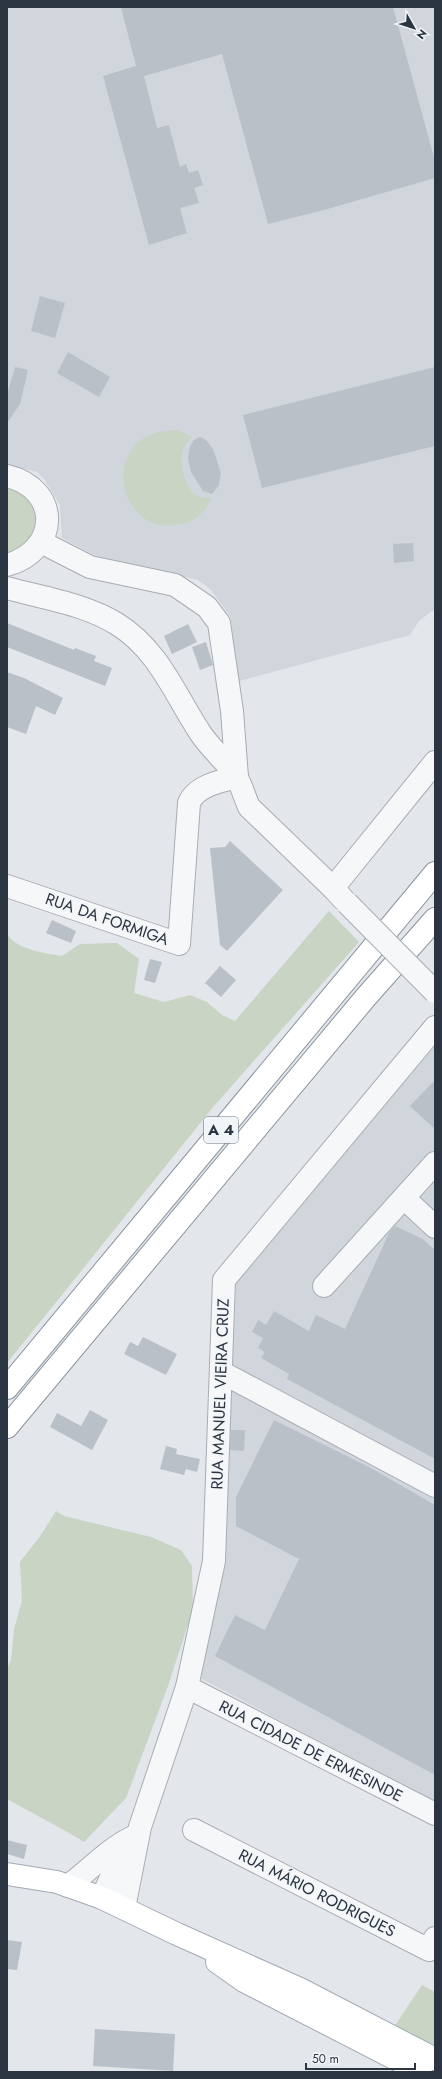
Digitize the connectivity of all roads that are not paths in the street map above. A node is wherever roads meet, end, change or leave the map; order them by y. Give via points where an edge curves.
1 (7, 476) edge
2 (41, 542) junction
3 (7, 565) edge
4 (7, 588) edge
5 (435, 762) edge
6 (237, 777) junction
7 (435, 873) edge
8 (7, 886) edge
9 (340, 896) junction
10 (435, 919) edge
11 (435, 992) edge
12 (435, 1027) edge
13 (435, 1163) edge
14 (404, 1198) junction
15 (435, 1227) edge
16 (324, 1286) dead end
17 (221, 1372) junction
18 (7, 1388) edge
19 (7, 1427) edge
20 (435, 1486) edge
21 (187, 1687) junction
22 (435, 1814) edge
23 (194, 1830) dead end
24 (137, 1832) junction
25 (7, 1874) edge
26 (68, 1886) junction
27 (102, 1898) junction
28 (124, 1908) junction
29 (176, 1934) junction
30 (435, 1938) edge
31 (435, 2059) edge
32 (421, 2072) edge

1 - 2 street via 20,479 33,488 42,499 46,513 46,528
2 - 3 street via 32,553 20,561
2 - 6 street via 90,567 175,586 208,607 218,623 232,711
4 - 6 street via 91,612 135,637 168,676 201,735
5 - 9 street
6 - 8 street, RUA DA FORMIGA via 205,788 193,795 189,803 179,944
6 - 9 street via 249,807
7 - 18 main road, A 4
9 - 11 street, bridge
10 - 19 main road, A 4 via 366,997
12 - 17 street, RUA MANUEL VIEIRA CRUZ via 224,1280
13 - 14 street
14 - 15 street
14 - 16 street
17 - 20 street
17 - 21 street, RUA MANUEL VIEIRA CRUZ via 214,1561
21 - 22 street, RUA CIDADE DE ERMESINDE
21 - 24 street, RUA MANUEL VIEIRA CRUZ
23 - 30 street, RUA MÁRIO RODRIGUES via 429,1950
24 - 26 street via 117,1845
24 - 27 street, RUA MANUEL VIEIRA CRUZ via 119,1859
24 - 28 street, RUA MANUEL VIEIRA CRUZ
25 - 26 main road
26 - 27 main road
27 - 28 main road
28 - 29 main road
29 - 31 main road via 300,1989
29 - 32 main road via 244,1981

